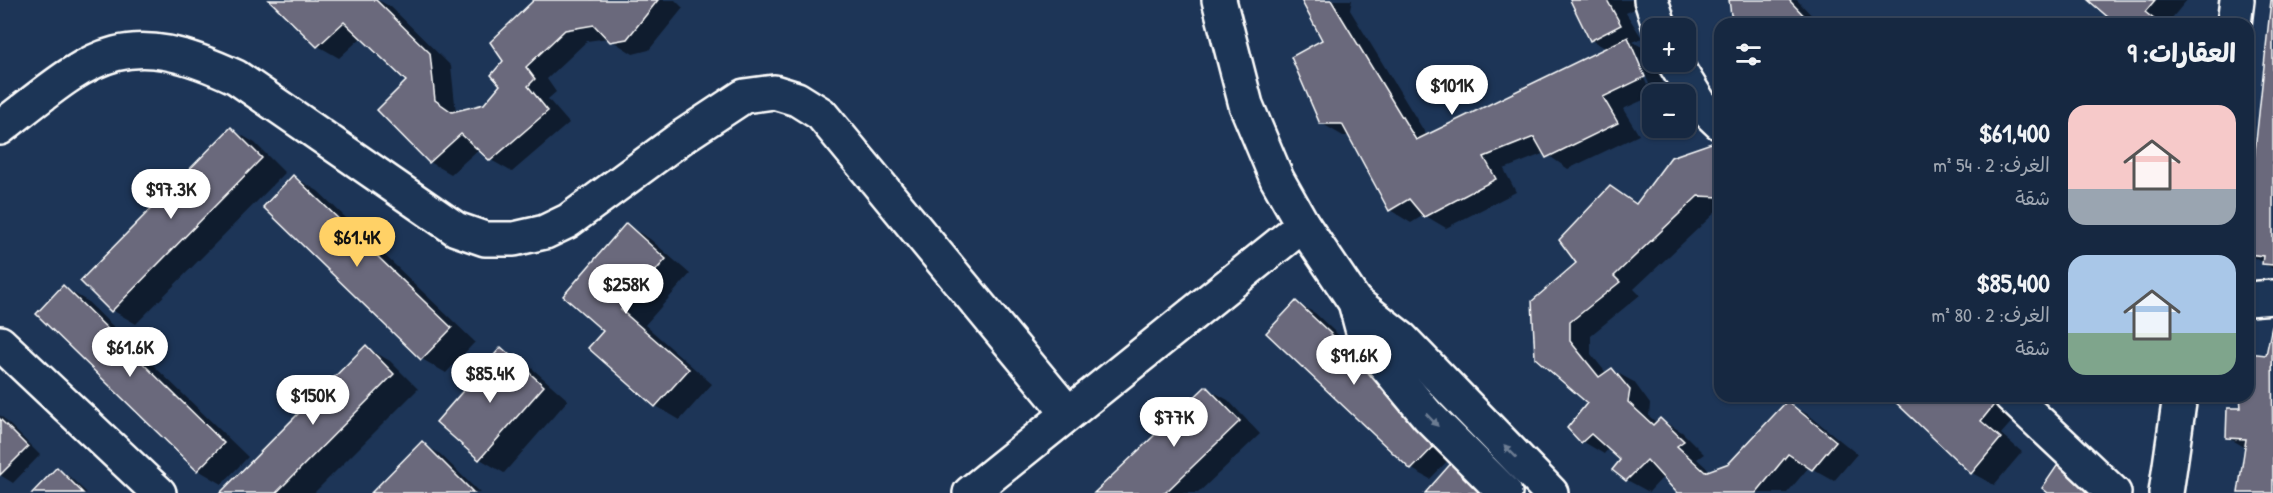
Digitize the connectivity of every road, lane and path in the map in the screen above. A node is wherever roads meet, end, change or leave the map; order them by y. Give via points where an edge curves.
1 (1219, 0) edge
2 (1651, 0) edge
3 (2237, 0) edge
4 (1657, 18) edge
5 (2235, 18) edge
6 (1680, 72) edge
7 (1714, 117) edge
8 (0, 128) edge
9 (1303, 225) junction
10 (2273, 297) edge
11 (2254, 299) edge
12 (1355, 302) junction
13 (0, 343) edge
14 (2017, 402) edge
15 (2179, 402) edge
16 (1068, 413) junction
17 (159, 493) edge
18 (970, 493) edge
19 (1505, 493) edge
20 (1551, 493) edge
21 (2114, 493) edge
22 (2166, 493) edge

1 - 9 street via 1245,105 1276,179
2 - 4 street
3 - 5 street
6 - 7 street via 1700,104
8 - 16 street via 71,72 97,58 130,50 169,52 197,59 236,78 456,229 484,239 514,239 545,232 568,221 744,96 774,92 797,99 821,114
9 - 12 street
9 - 16 street
10 - 11 street
12 -> 19 street via 1362,328 1377,355 1428,416
20 -> 12 street via 1402,339
13 - 17 street
14 - 21 street
15 - 22 street
16 - 18 street

